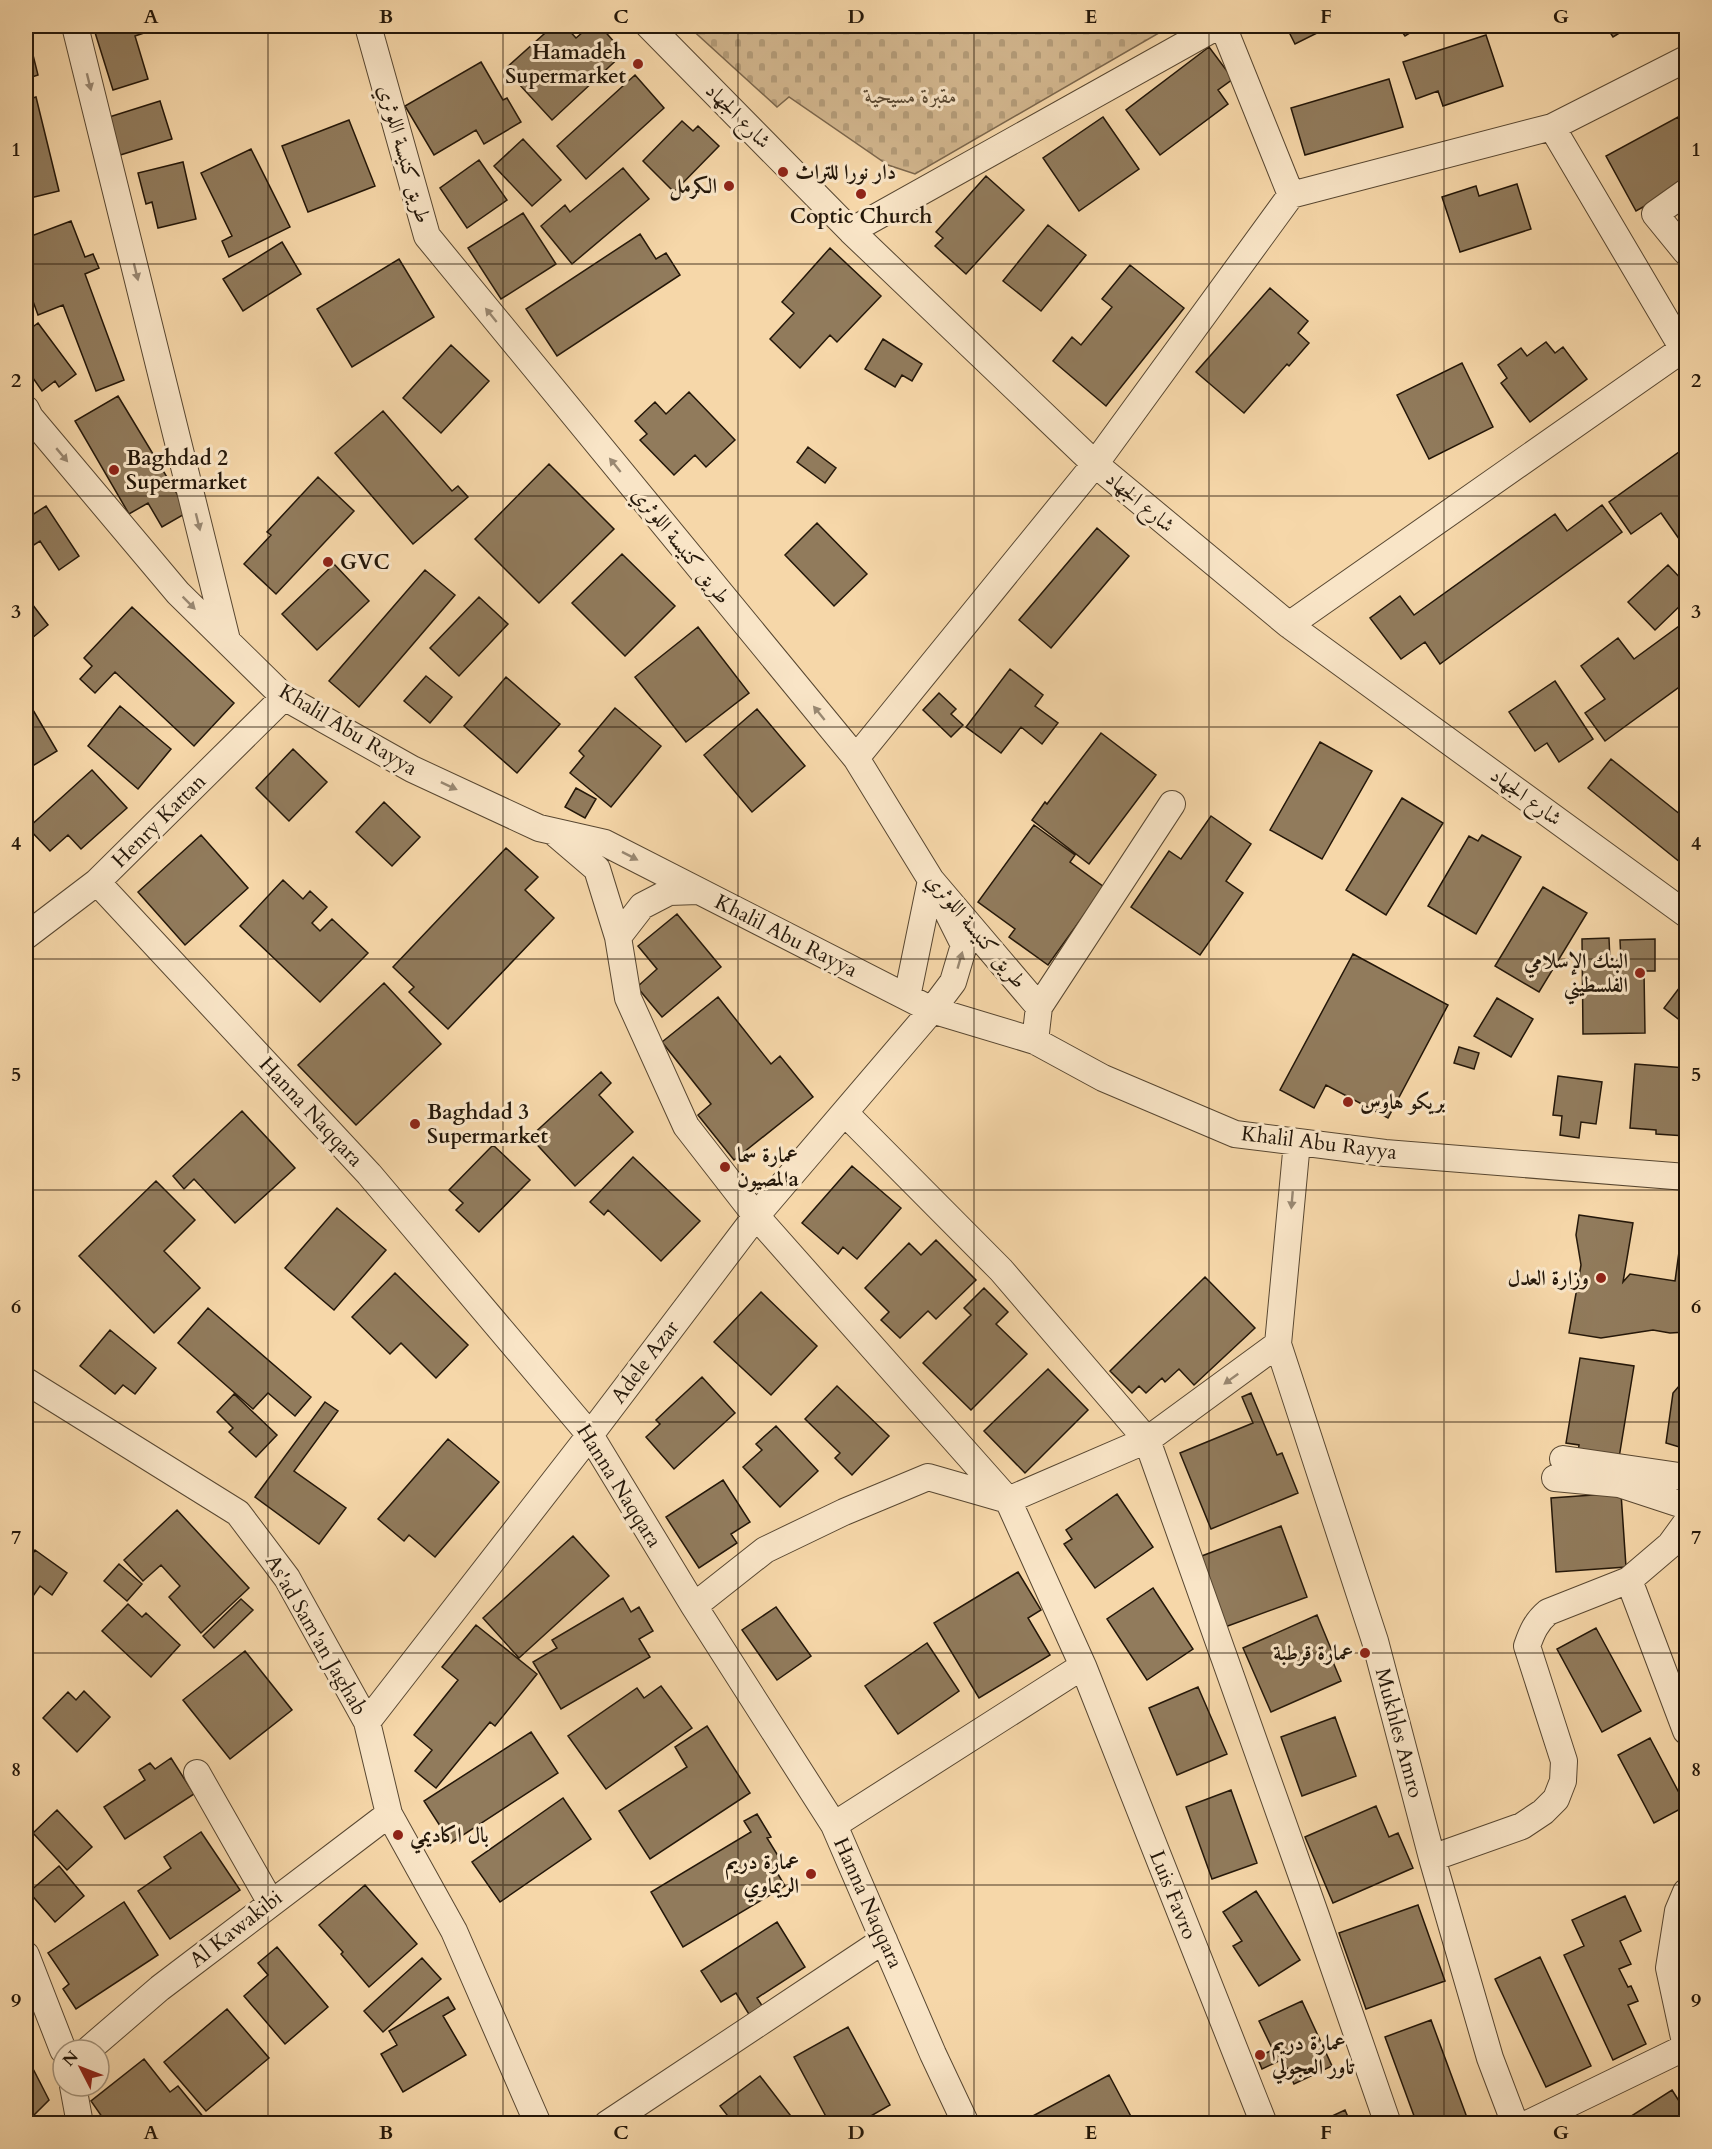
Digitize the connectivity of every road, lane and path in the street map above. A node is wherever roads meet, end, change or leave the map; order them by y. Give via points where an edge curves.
1 (75, 26) edge
2 (368, 26) edge
3 (649, 26) edge
4 (1218, 26) edge
5 (1223, 26) edge
6 (1686, 59) edge
7 (1552, 127) junction
8 (1686, 192) edge
9 (1291, 195) junction
10 (850, 231) junction
11 (1686, 252) edge
12 (1685, 348) edge
13 (27, 415) edge
14 (1095, 464) junction
15 (1289, 625) junction
16 (228, 641) junction
17 (284, 697) junction
18 (856, 758) junction
19 (1172, 804) dead end
20 (551, 830) junction
21 (931, 880) junction
22 (97, 882) junction
23 (699, 891) junction
24 (1686, 914) edge
25 (26, 936) edge
26 (618, 937) junction
27 (907, 997) junction
28 (1039, 1007) junction
29 (932, 1010) junction
30 (1035, 1041) junction
31 (845, 1113) junction
32 (1298, 1142) junction
33 (1686, 1177) edge
34 (756, 1216) junction
35 (1278, 1344) junction
36 (26, 1382) edge
37 (590, 1435) junction
38 (1147, 1440) junction
39 (1686, 1477) edge
40 (1008, 1500) junction
41 (1686, 1506) edge
42 (1686, 1523) edge
43 (1629, 1580) junction
44 (694, 1606) junction
45 (1083, 1666) junction
46 (367, 1722) junction
47 (1686, 1731) edge
48 (197, 1773) dead end
49 (388, 1814) junction
50 (834, 1826) junction
51 (1432, 1858) junction
52 (1686, 1892) edge
53 (271, 1903) junction
54 (884, 1940) junction
55 (26, 1955) edge
56 (58, 2038) edge
57 (102, 2038) edge
58 (1686, 2047) edge
59 (75, 2098) edge
60 (80, 2124) edge
61 (538, 2124) edge
62 (607, 2124) edge
63 (966, 2124) edge
64 (1264, 2124) edge
65 (1388, 2124) edge
66 (1515, 2124) edge
67 (1527, 2124) edge

1 -> 16 street
18 -> 2 street, طريق كنيسة اللوثري via 427,236
3 - 10 street, شارع الجهاد
4 - 10 street
5 - 9 street
6 - 7 street
7 - 9 street
7 - 12 street
8 - 11 street via 1655,214
9 - 14 street
10 - 14 street, شارع الجهاد
12 - 15 street
13 -> 16 street, Khalil Abu Rayya via 178,593
14 - 15 street, شارع الجهاد
14 - 18 street
15 - 24 street, شارع الجهاد
16 - 17 street, Khalil Abu Rayya
17 -> 20 street, Khalil Abu Rayya via 412,769
17 - 22 street, Henry Kattan
18 - 21 street, طريق كنيسة اللوثري
19 - 28 street
20 -> 23 street, Khalil Abu Rayya via 605,843
20 - 26 street, Luis Favro via 597,869
21 - 27 street
21 - 28 street, طريق كنيسة اللوثري
29 -> 21 street, Adele Azar via 953,982 964,945
22 - 25 street, Henry Kattan
22 - 37 street, Hanna Naqqara via 369,1174
23 - 26 street via 669,892 642,906
23 - 27 street, Khalil Abu Rayya
26 - 34 street, Luis Favro via 628,998 686,1126
27 - 29 street, Khalil Abu Rayya
28 - 30 street, طريق كنيسة اللوثري
29 - 30 street, Khalil Abu Rayya
29 - 31 street, Adele Azar
30 - 32 street, Khalil Abu Rayya via 1103,1078 1235,1134
31 - 34 street, Adele Azar
31 - 38 street via 1000,1270
32 - 33 street, Khalil Abu Rayya via 1396,1154
32 -> 35 street
34 - 37 street, Adele Azar
34 - 40 street, Luis Favro
35 -> 38 street
35 - 51 street, Mukhles Amro via 1375,1641
36 - 46 street, As'ad Sam'an Jaghab via 238,1513 287,1578
37 - 44 street, Hanna Naqqara
37 - 46 street, Adele Azar
38 - 40 street
38 - 65 street
39 - 41 street via 1559,1468
40 - 44 street via 928,1477 765,1550
40 - 45 street, Luis Favro
42 - 43 street via 1670,1545
43 - 47 street
43 - 51 street via 1548,1612 1532,1631 1527,1646 1564,1761 1563,1781 1556,1799 1522,1826
44 - 50 street, Hanna Naqqara
45 - 50 street
45 - 64 street, Luis Favro
46 - 49 street, As'ad Sam'an Jaghab
48 - 53 street
49 - 53 street, Al Kawakibi
49 - 61 street, As'ad Sam'an Jaghab via 454,1931
50 - 54 street, Hanna Naqqara
51 - 66 street, Mukhles Amro via 1490,2058
52 - 58 street via 1678,1911 1669,1968
53 - 57 street, Al Kawakibi
54 - 62 street
54 - 63 street, Hanna Naqqara
55 - 56 street
58 - 67 street
59 - 60 street

